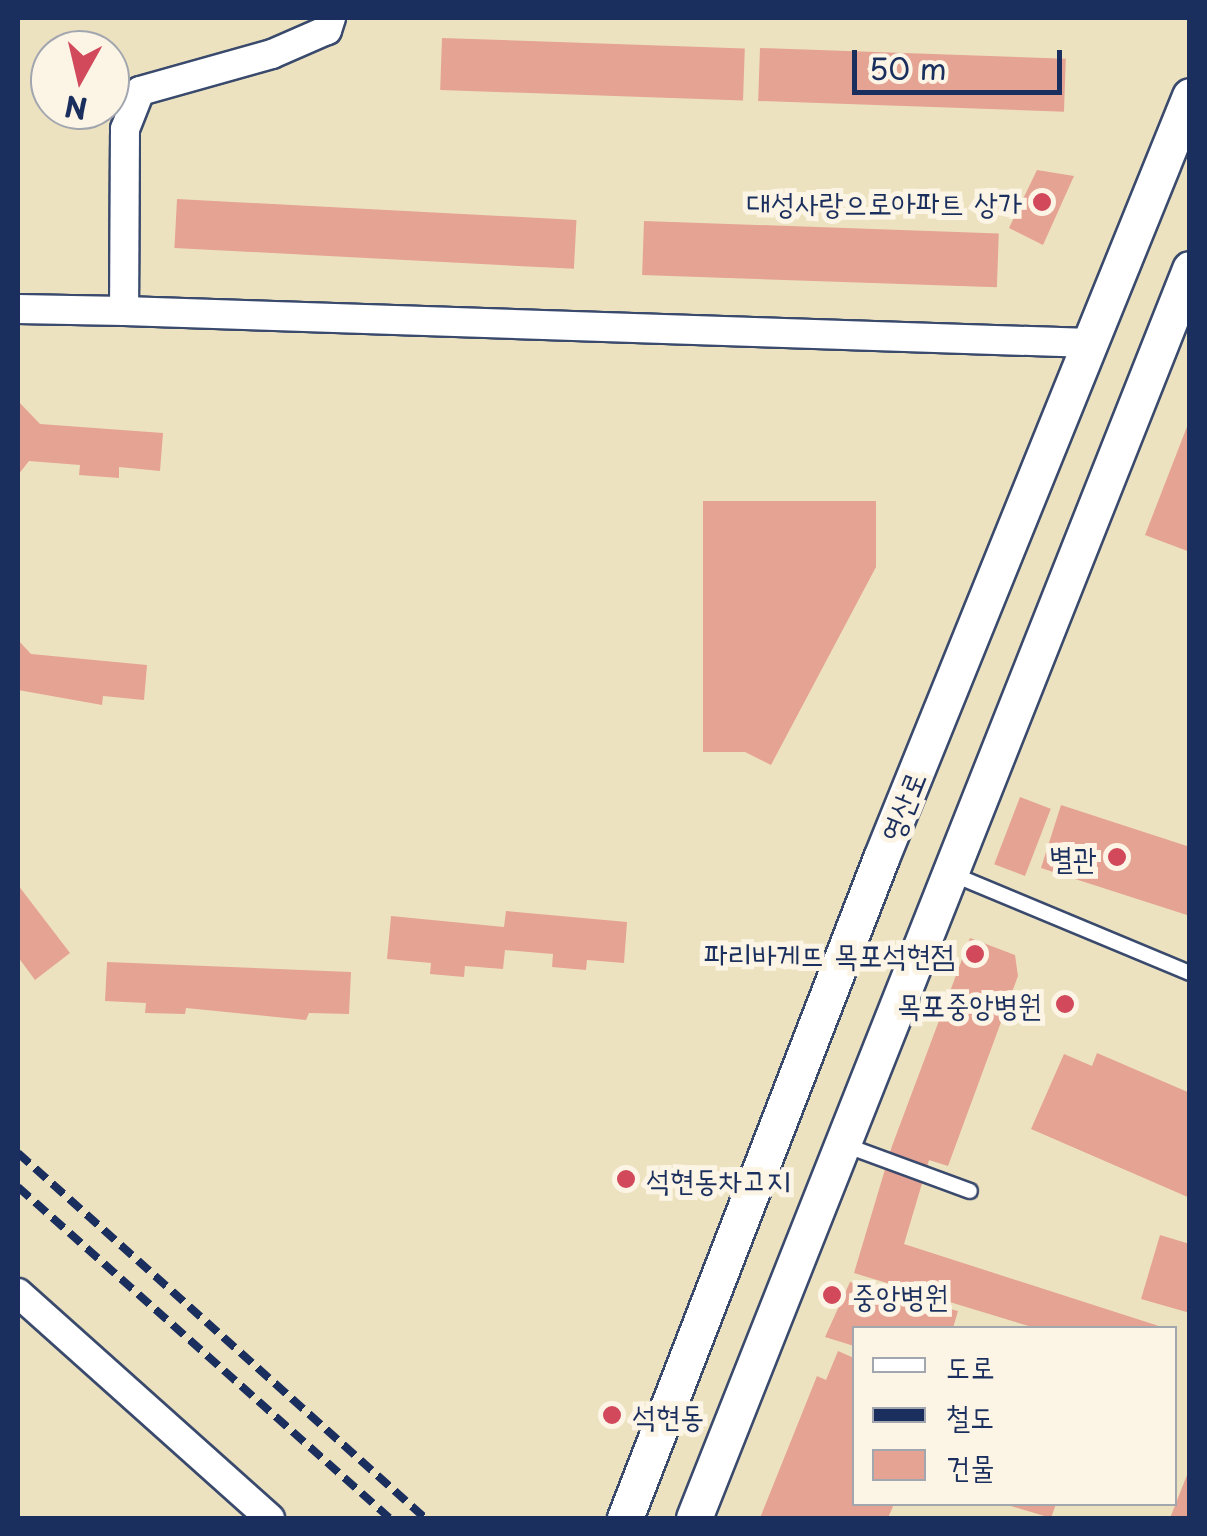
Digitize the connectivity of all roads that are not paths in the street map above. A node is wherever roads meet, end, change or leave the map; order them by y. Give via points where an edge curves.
1 (331, 18) edge
2 (1190, 96) edge
3 (1190, 269) edge
4 (18, 308) edge
5 (124, 311) junction
6 (1179, 324) edge
7 (1090, 343) junction
8 (951, 874) junction
9 (1190, 973) edge
10 (844, 1145) junction
11 (970, 1191) dead end
12 (18, 1293) edge
13 (270, 1518) edge
14 (625, 1518) edge
15 (694, 1518) edge

1 - 5 street via 327,30 272,54 140,92 124,129
2 - 7 street, 영산로
3 - 6 street
4 - 5 street
5 - 7 street
6 - 8 street
7 - 14 street, 영산로
8 - 9 lane
8 - 10 street
10 - 11 lane
10 - 15 street
12 - 13 street

